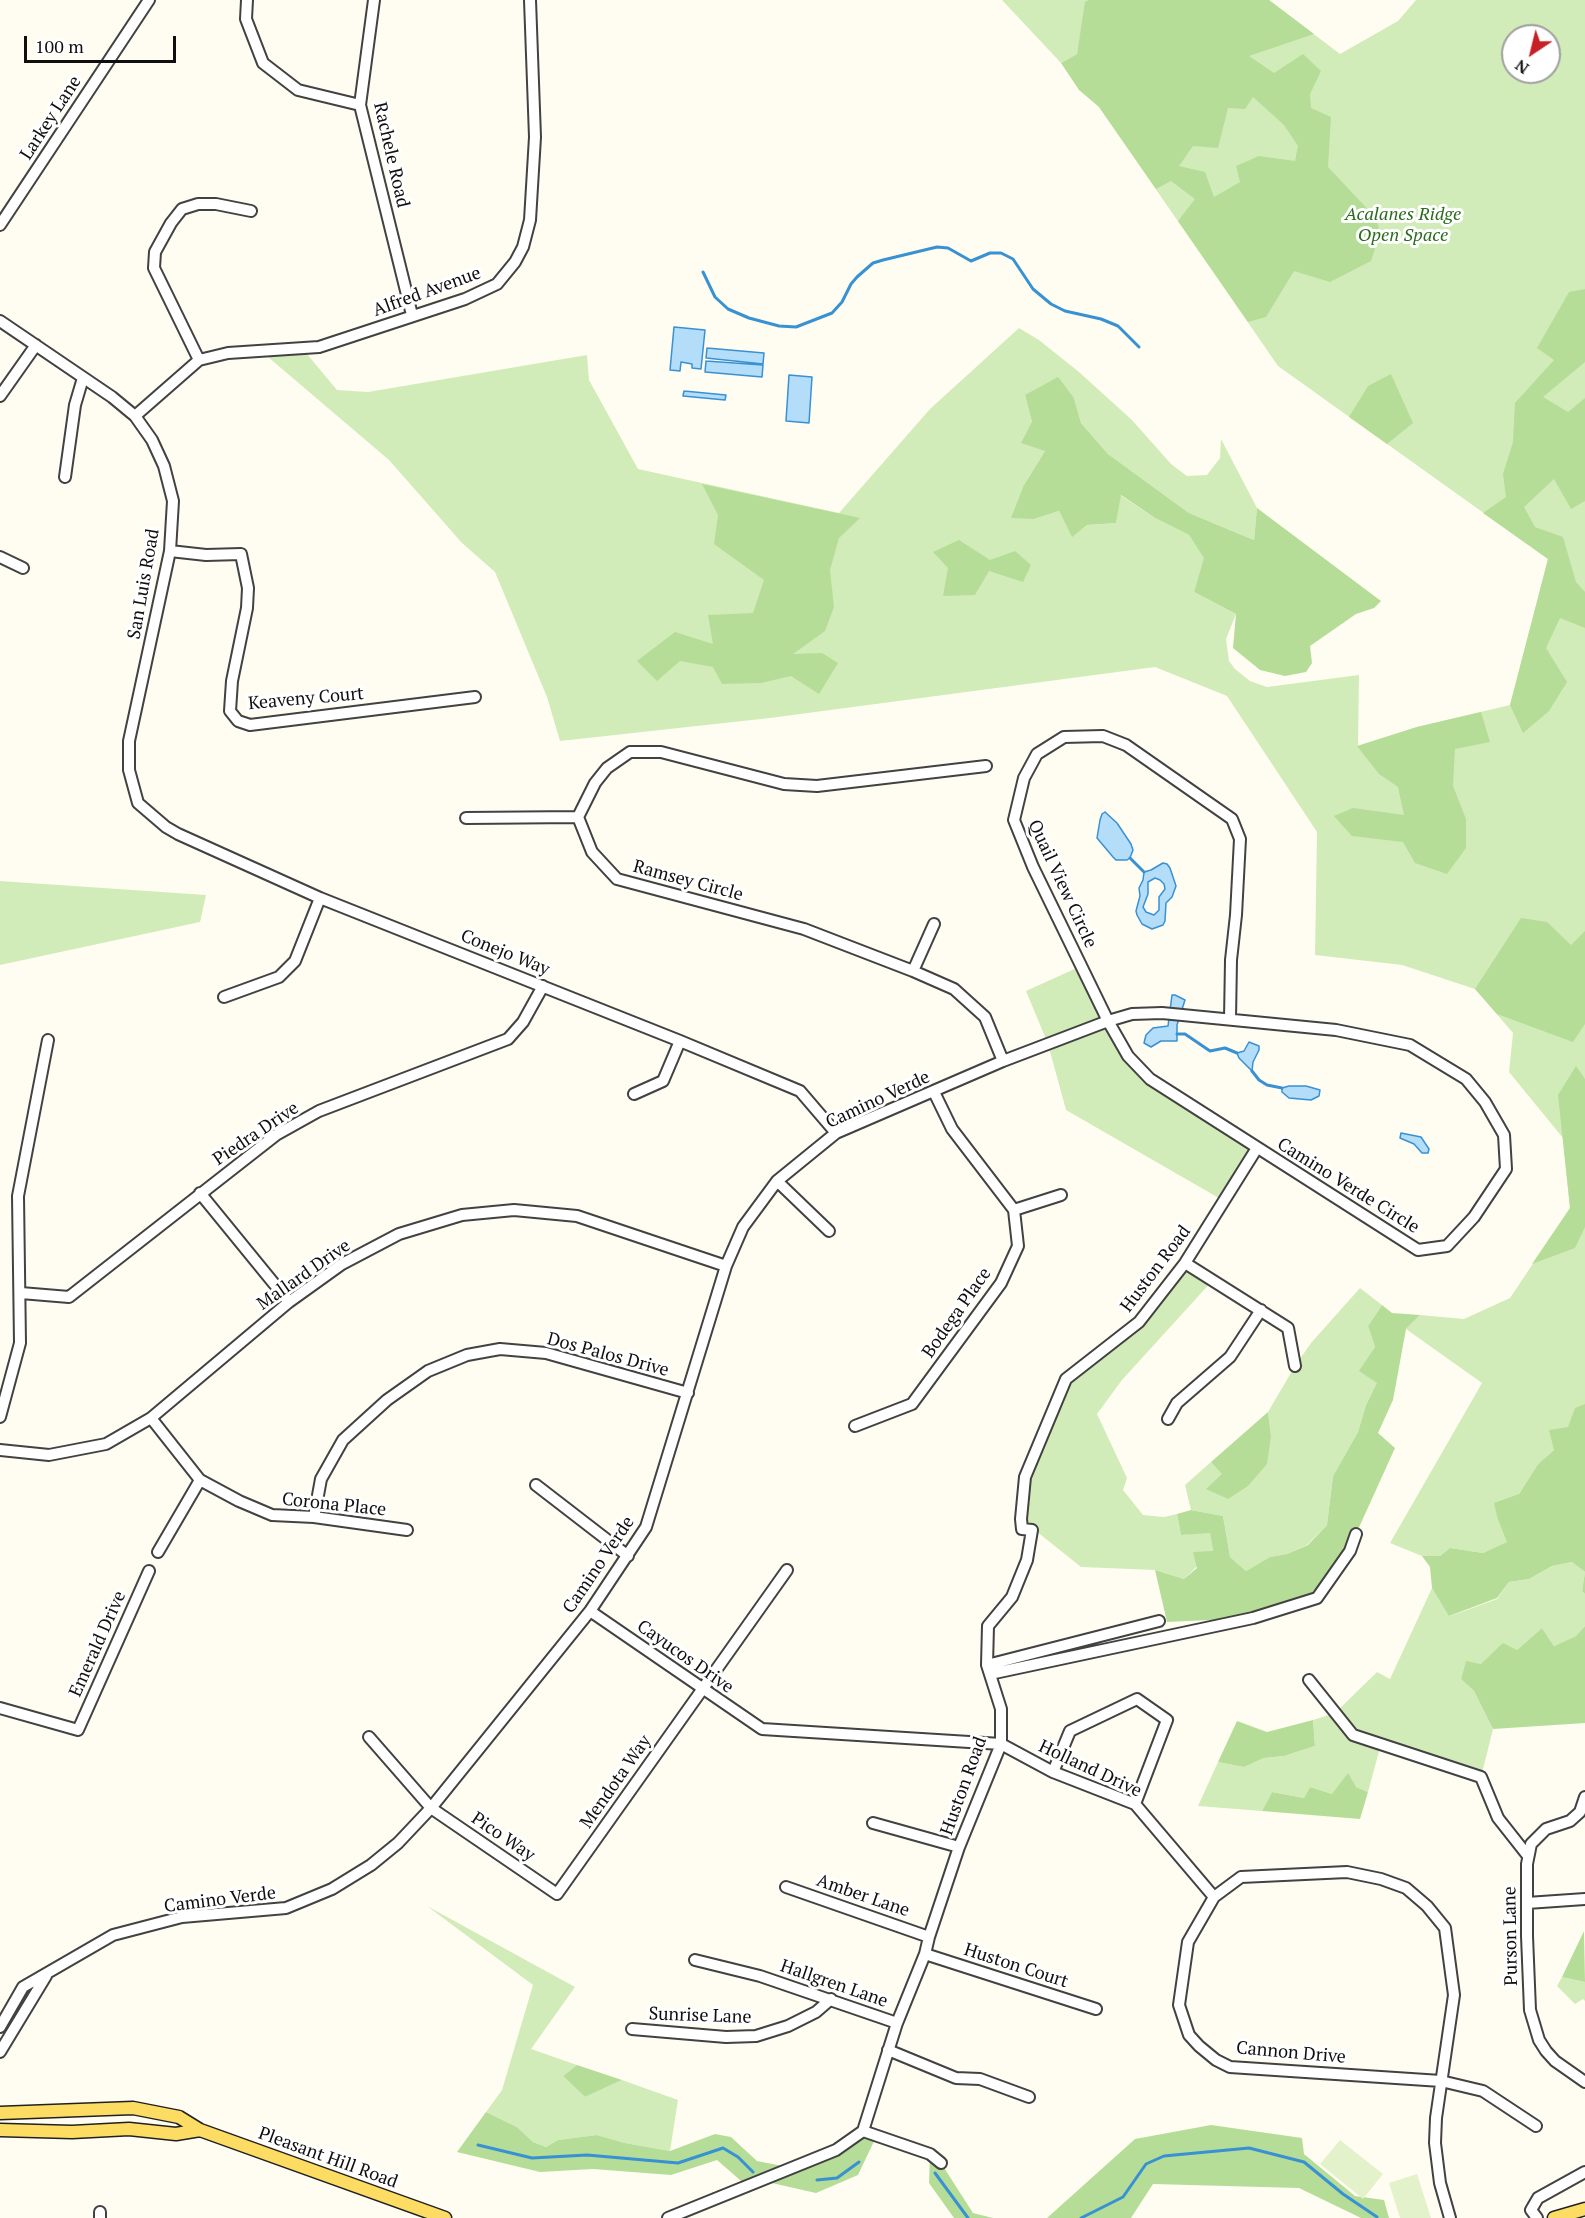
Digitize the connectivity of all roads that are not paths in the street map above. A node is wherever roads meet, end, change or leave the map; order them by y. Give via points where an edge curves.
1 (149, 0) edge
2 (248, 0) edge
3 (374, 0) edge
4 (530, 0) edge
5 (360, 105) junction
6 (251, 211) dead end
7 (0, 225) edge
8 (412, 315) junction
9 (0, 321) edge
10 (36, 345) junction
11 (199, 360) junction
12 (83, 378) junction
13 (0, 396) edge
14 (135, 416) junction
15 (65, 477) dead end
16 (170, 551) junction
17 (0, 557) edge
18 (23, 568) dead end
19 (475, 697) dead end
20 (986, 766) dead end
21 (152, 815) joint
22 (578, 817) junction
23 (466, 818) dead end
24 (320, 898) junction
25 (934, 924) dead end
26 (913, 971) junction
27 (543, 986) junction
28 (224, 997) dead end
29 (1230, 1019) junction
30 (1108, 1021) junction
31 (48, 1040) dead end
32 (680, 1041) junction
33 (1003, 1061) junction
34 (934, 1092) junction
35 (634, 1094) dead end
36 (836, 1133) junction
37 (1257, 1148) junction
38 (777, 1181) junction
39 (200, 1193) junction
40 (1061, 1195) dead end
41 (1014, 1210) junction
42 (830, 1231) dead end
43 (1185, 1263) junction
44 (726, 1266) junction
45 (21, 1293) junction
46 (289, 1302) junction
47 (1261, 1310) junction
48 (1294, 1366) dead end
49 (688, 1393) junction
50 (0, 1417) edge
51 (151, 1418) junction
52 (1168, 1419) dead end
53 (855, 1426) dead end
54 (0, 1450) edge
55 (200, 1480) junction
56 (536, 1485) dead end
57 (314, 1517) junction
58 (407, 1530) dead end
59 (1356, 1534) dead end
60 (159, 1552) dead end
61 (628, 1556) junction
62 (787, 1570) dead end
63 (149, 1571) dead end
64 (590, 1611) junction
65 (1159, 1621) dead end
66 (989, 1670) junction
67 (1309, 1680) dead end
68 (702, 1689) junction
69 (0, 1708) edge
70 (762, 1729) joint
71 (369, 1737) dead end
72 (1001, 1743) junction
73 (1053, 1772) junction
74 (1585, 1797) edge
75 (1135, 1804) junction
76 (431, 1808) junction
77 (873, 1822) dead end
78 (959, 1847) junction
79 (1528, 1856) junction
80 (786, 1887) dead end
81 (557, 1894) joint
82 (1214, 1897) junction
83 (1585, 1899) edge
84 (1527, 1903) junction
85 (929, 1937) junction
86 (925, 1954) junction
87 (695, 1960) dead end
88 (46, 1976) junction
89 (831, 1999) junction
90 (1096, 2010) dead end
91 (897, 2023) junction
92 (0, 2027) edge
93 (632, 2029) dead end
94 (888, 2050) junction
95 (0, 2052) edge
96 (1441, 2081) junction
97 (1585, 2082) edge
98 (1029, 2097) dead end
99 (0, 2113) edge
100 (1536, 2126) dead end
101 (0, 2130) edge
102 (200, 2130) junction
103 (863, 2130) junction
104 (941, 2163) dead end
105 (1585, 2172) edge
106 (1585, 2209) edge
107 (445, 2218) edge
108 (668, 2218) edge
109 (1450, 2218) edge
110 (1537, 2218) edge
111 (1554, 2218) edge

1 - 7 street, Larkey Lane
2 - 5 street via 246,19 263,63 298,90
3 - 5 street, Rachele Road
4 - 8 street, Alfred Avenue via 535,136 531,220 523,247 497,284 465,299
5 - 8 street, Rachele Road
6 - 11 street via 216,204 182,209 155,252 154,268
8 - 11 street, Alfred Avenue via 319,347 228,353
9 - 10 street, San Luis Road
10 - 12 street, San Luis Road
10 - 13 street
11 - 14 street, Alfred Avenue
12 - 14 street, San Luis Road
12 - 15 street via 75,405
14 - 16 street, San Luis Road via 164,466 173,501
16 - 19 street, Keaveny Court via 241,554 248,588 247,608 230,711 238,721 250,725
16 - 21 street, San Luis Road via 129,741 129,770 138,803
17 - 18 street
20 - 22 street via 818,786 784,783 662,752 630,752 595,783
21 - 24 street, Conejo Way via 178,834
22 - 23 street
22 - 26 street, Ramsey Circle via 592,852 617,879 804,929
24 - 27 street, Conejo Way
24 - 28 street via 295,961 279,977
25 - 26 street
26 - 33 street, Ramsey Circle via 954,989 985,1017
27 - 32 street, Conejo Way
27 - 39 street, Piedra Drive via 508,1040 319,1111 276,1135
29 - 30 street, Camino Verde Circle via 1162,1013 1132,1014
29 - 30 street, Quail View Circle via 1240,838 1232,819 1125,745 1102,736 1064,737 1037,754 1024,778 1014,820
29 - 37 street, Camino Verde Circle via 1336,1030 1410,1045 1473,1086 1504,1135 1506,1169 1474,1217 1447,1246 1418,1250
30 - 33 street, Camino Verde
30 - 37 street, Camino Verde Circle via 1128,1056 1150,1079
31 - 45 street via 18,1196
32 - 35 street via 663,1081
32 - 36 street, Conejo Way via 800,1091
33 - 34 street, Camino Verde
34 - 36 street, Camino Verde
34 - 41 street via 952,1129
36 - 38 street, Camino Verde
37 - 43 street, Huston Road
38 - 42 street
38 - 44 street, Camino Verde via 743,1227
39 - 45 street, Piedra Drive via 69,1296
39 - 46 street
40 - 41 street
41 - 53 street, Bodega Place via 1018,1246 1001,1284 912,1404
43 - 47 street
43 - 66 street, Huston Road via 1139,1322 1066,1379 1025,1477 1022,1529 1032,1530 1027,1560 1012,1596 988,1626
44 - 46 street, Mallard Drive via 577,1216 513,1209 462,1215 399,1234 342,1264
44 - 49 street, Camino Verde
45 - 50 street via 20,1343
46 - 51 street, Mallard Drive
47 - 48 street via 1288,1328
47 - 52 street via 1230,1357 1177,1403
49 - 57 street, Dos Palos Drive via 546,1353 500,1349 467,1355 428,1371 387,1400 343,1440 321,1479
49 - 61 street, Camino Verde via 646,1527
51 - 54 street, Mallard Drive via 106,1444 49,1455
51 - 55 street, Corona Place
55 - 57 street, Corona Place via 272,1515
55 - 60 street
56 - 61 street
57 - 58 street, Corona Place
59 - 66 street via 1350,1551 1317,1598 1253,1618
61 - 64 street, Camino Verde
62 - 68 street, Mendota Way
63 - 69 street, Emerald Drive via 78,1730
64 - 68 street, Cayucos Drive
64 - 76 street, Camino Verde
65 - 66 street
66 - 72 street, Huston Road via 1001,1709
67 - 79 street via 1353,1735 1481,1777 1498,1818
68 - 70 street, Cayucos Drive
68 - 81 street, Mendota Way
70 - 72 street, Holland Drive
71 - 76 street, Pico Way
72 - 73 street, Holland Drive
72 - 78 street, Huston Road
73 - 75 street, Holland Drive
73 - 75 street via 1070,1731 1137,1699 1167,1720
74 - 79 street via 1580,1812 1570,1821 1546,1829 1531,1844
75 - 82 street, Holland Drive
76 - 81 street, Pico Way
76 - 88 street, Camino Verde via 371,1865 316,1896 286,1908 182,1917 113,1935
77 - 78 street
78 - 85 street, Huston Road
79 - 84 street, Purson Lane
80 - 85 street, Amber Lane
82 - 96 street, Cannon Drive via 1188,1941 1179,2005 1189,2035 1198,2046 1230,2067
82 - 96 street via 1241,1877 1347,1872 1406,1888 1445,1928 1454,1995
83 - 84 street
84 - 97 street, Purson Lane via 1530,2010 1539,2040 1555,2061
85 - 86 street, Huston Road
86 - 90 street, Huston Court
86 - 91 street, Huston Road
87 - 89 street, Hallgren Lane
88 - 92 street, Camino Verde via 23,1987
88 - 95 street, Camino Verde
89 - 91 street, Hallgren Lane
89 - 93 street, Sunrise Lane via 816,2012 756,2036
91 - 94 street, Huston Road
94 - 98 street via 956,2078 980,2079
94 - 103 street, Huston Road
96 - 100 street, Cannon Drive via 1483,2091
96 - 109 street via 1435,2143
99 - 102 main road, Pleasant Hill Road via 133,2109 179,2117
101 - 102 main road, Pleasant Hill Road via 129,2129 176,2134
102 - 107 main road, Pleasant Hill Road
103 - 104 street via 930,2154
103 - 108 street via 836,2150
105 - 110 street via 1538,2198 1531,2210
106 - 111 main road

